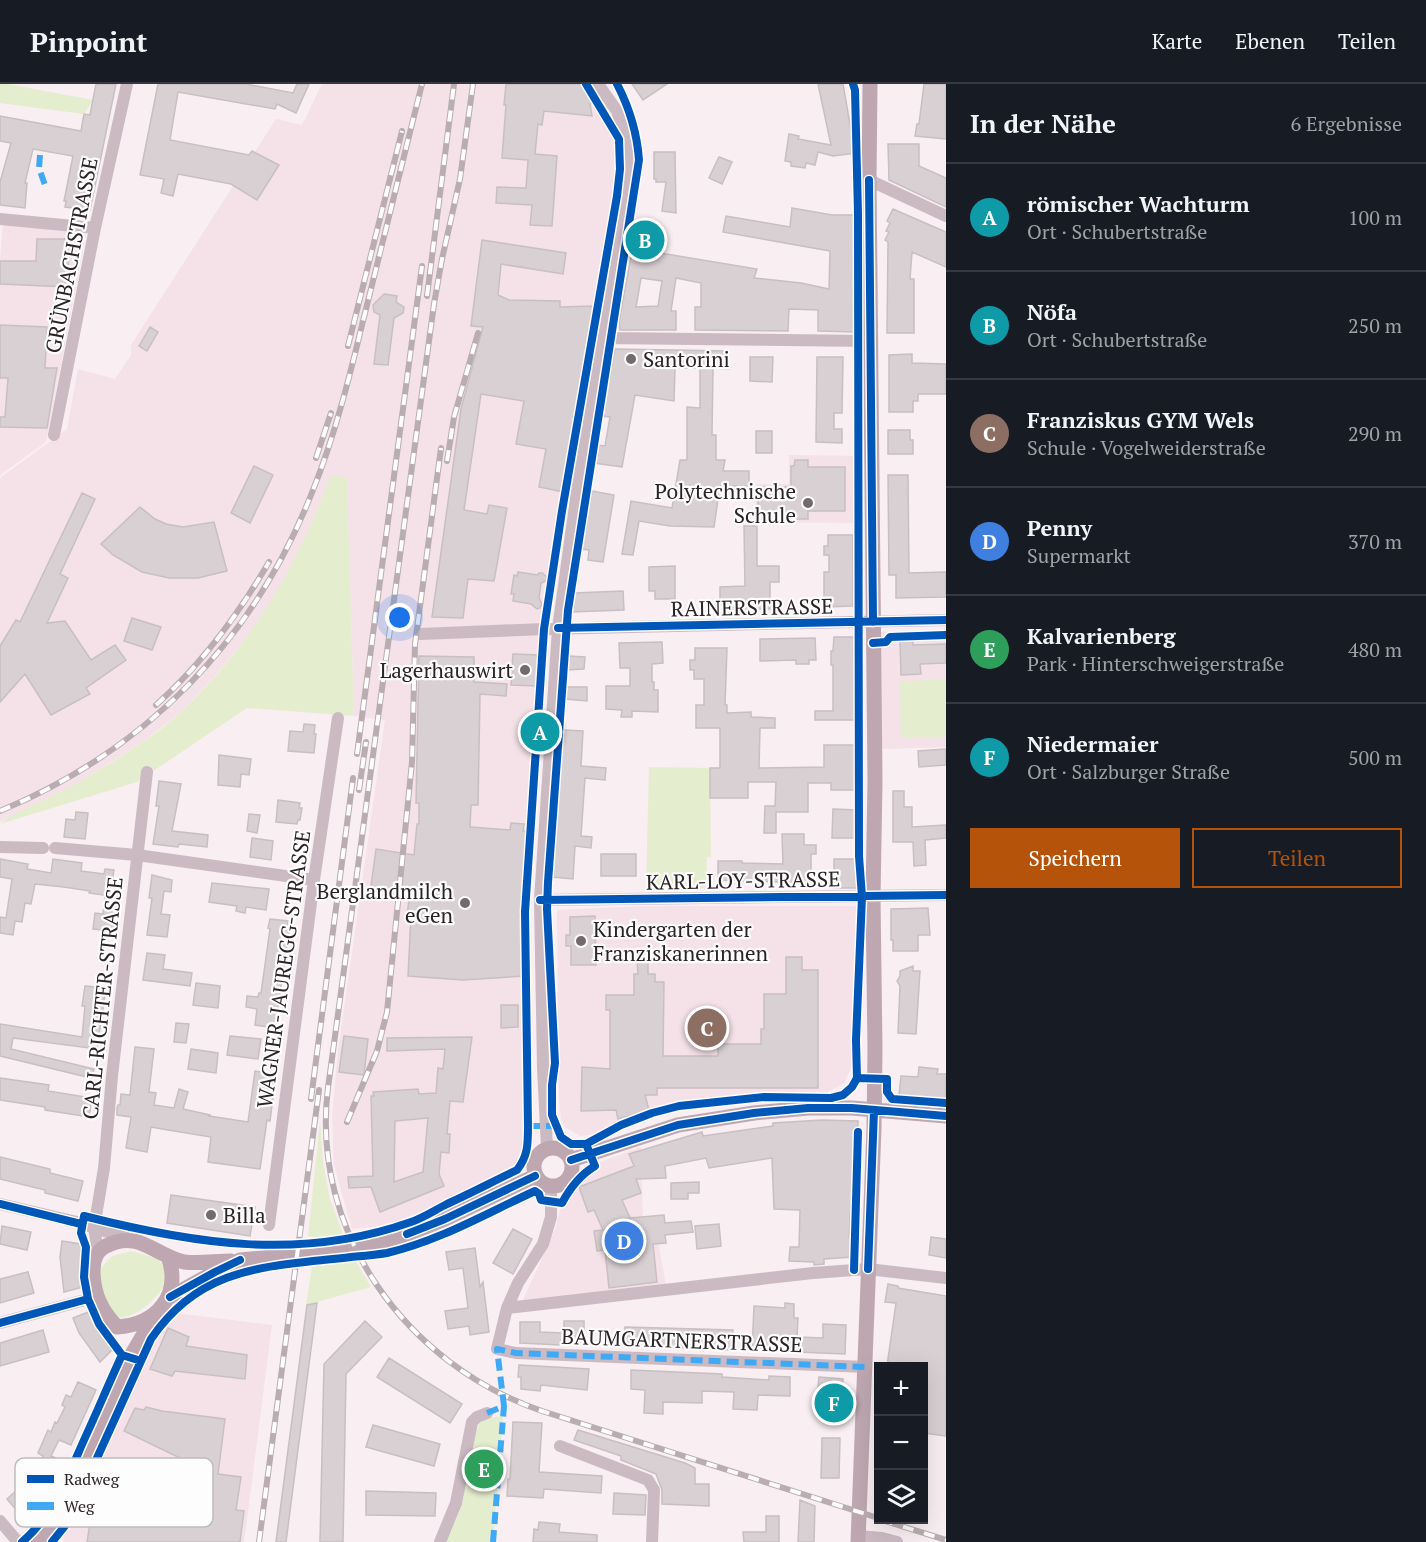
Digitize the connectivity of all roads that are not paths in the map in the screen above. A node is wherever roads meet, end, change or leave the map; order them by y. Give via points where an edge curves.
1 (127, 84) edge
2 (598, 84) edge
3 (870, 84) edge
4 (869, 180) junction
5 (946, 216) edge
6 (0, 219) edge
7 (95, 228) junction
8 (602, 338) junction
9 (870, 341) junction
10 (54, 435) dead end
11 (946, 620) edge
12 (873, 622) junction
13 (558, 628) junction
14 (420, 634) dead end
15 (338, 718) dead end
16 (147, 771) dead end
17 (0, 847) edge
18 (137, 855) junction
19 (314, 880) junction
20 (946, 895) edge
21 (873, 897) junction
22 (540, 900) junction
23 (874, 1110) junction
24 (946, 1116) edge
25 (547, 1148) junction
26 (571, 1160) junction
27 (535, 1176) junction
28 (551, 1186) junction
29 (0, 1204) edge
30 (269, 1225) dead end
31 (94, 1228) junction
32 (129, 1239) junction
33 (98, 1251) junction
34 (168, 1256) junction
35 (240, 1260) junction
36 (868, 1269) junction
37 (946, 1278) edge
38 (96, 1297) junction
39 (170, 1297) junction
40 (507, 1308) junction
41 (154, 1314) junction
42 (0, 1323) edge
43 (117, 1327) junction
44 (132, 1354) junction
45 (866, 1367) junction
46 (487, 1413) dead end
47 (560, 1446) dead end
48 (87, 1458) edge
49 (0, 1521) edge
50 (52, 1535) edge
51 (859, 1539) edge
52 (18, 1542) edge
53 (38, 1542) edge
54 (440, 1542) edge
55 (652, 1542) edge
56 (897, 1542) edge

1 - 7 street, GRÜNBACHSTRASSE
2 - 8 street via 617,111 628,144 629,178
3 - 4 main road
4 - 5 street
4 - 9 main road
6 - 7 street
7 - 10 street, GRÜNBACHSTRASSE
8 - 9 street
8 - 13 street
9 - 12 main road
11 - 12 street, RAINERSTRASSE
12 - 13 street, RAINERSTRASSE
12 - 21 main road
13 - 14 street, RAINERSTRASSE
13 - 22 street
15 - 19 street, WAGNER-JAUREGG-STRASSE
16 - 18 street, CARL-RICHTER-STRASSE
17 - 18 street
18 - 19 street
18 - 31 street, CARL-RICHTER-STRASSE via 104,1168
19 - 30 street, WAGNER-JAUREGG-STRASSE
20 - 21 street, KARL-LOY-STRASSE
21 - 22 street, KARL-LOY-STRASSE
21 - 23 main road
22 - 25 street
23 - 24 main road
23 - 26 main road via 808,1108 678,1125
23 - 36 main road
25 - 26 main road via 560,1149
25 - 27 main road via 534,1163
26 - 28 main road via 569,1177
27 - 28 main road
27 - 35 main road via 445,1219 381,1242 340,1251
28 - 40 street via 551,1217 543,1244
29 - 31 street
31 - 32 street
31 - 33 street, CARL-RICHTER-STRASSE
32 - 33 main road
32 - 34 main road
33 - 38 main road via 93,1265
34 - 35 main road via 190,1262
34 - 39 main road via 173,1276
35 - 39 main road
36 - 37 street
36 - 40 street
36 - 45 main road
38 - 42 street
38 - 43 main road
39 - 41 main road
40 - 45 street, BAUMGARTNERSTRASSE via 496,1349 516,1353
41 - 43 main road via 132,1325
41 - 44 main road
43 - 44 main road via 127,1338
44 - 48 main road
45 - 51 main road
46 - 54 street via 474,1419 470,1426 456,1503
47 - 55 street via 648,1480 654,1490
49 - 52 street
50 - 53 main road
51 - 56 street

